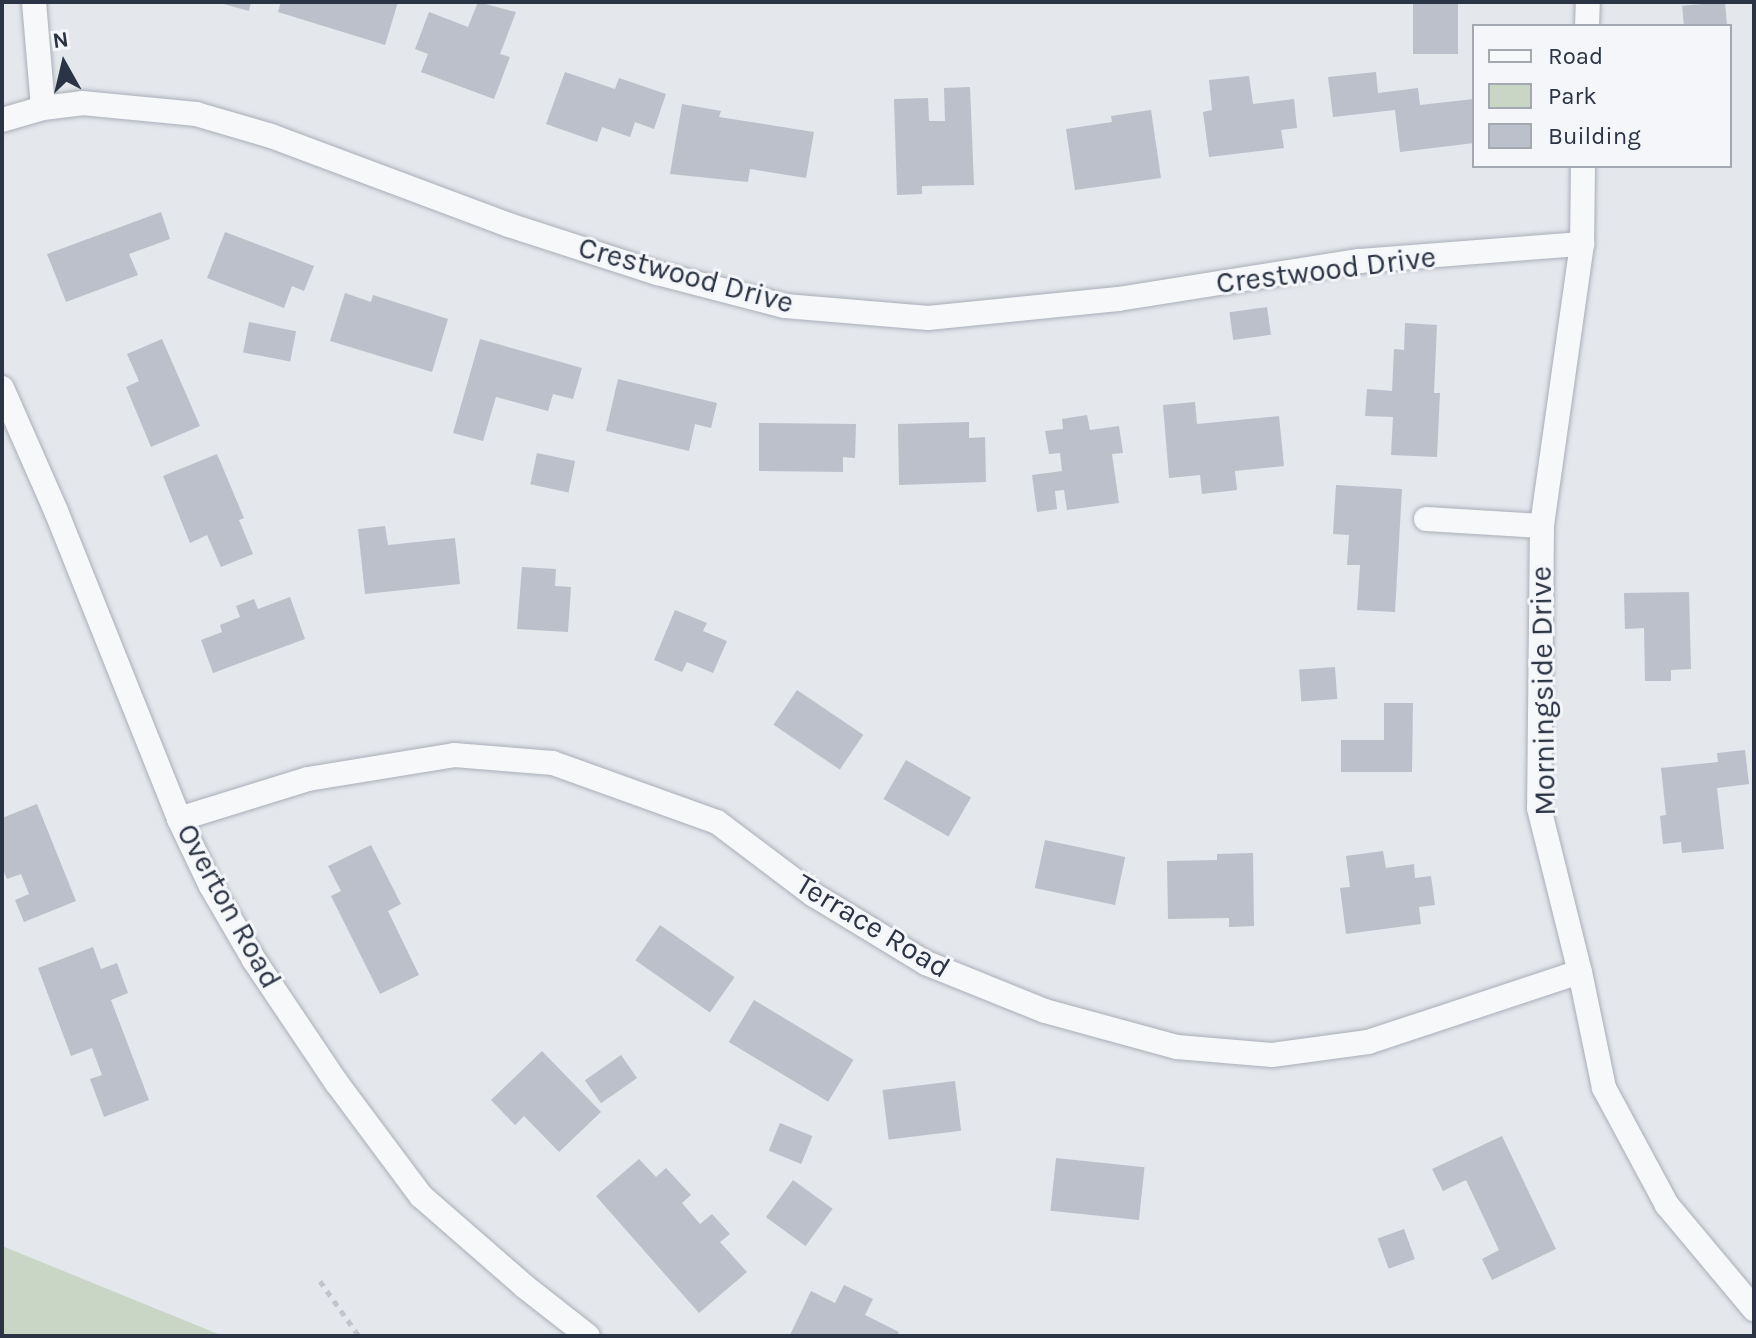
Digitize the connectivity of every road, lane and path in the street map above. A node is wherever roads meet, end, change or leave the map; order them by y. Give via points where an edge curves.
1 (34, 2) edge
2 (1588, 2) edge
3 (1587, 24) edge
4 (43, 108) junction
5 (2, 120) edge
6 (1583, 168) edge
7 (1582, 244) junction
8 (2, 388) edge
9 (1426, 519) dead end
10 (1542, 526) junction
11 (179, 819) junction
12 (1580, 972) junction
13 (320, 1281) dead end
14 (1754, 1309) edge
15 (359, 1336) edge
16 (588, 1336) edge

1 - 4 street
2 - 3 street
4 - 5 street, Crestwood Drive
4 - 7 street, Crestwood Drive via 82,103 196,114 271,136 509,225 657,273 785,306 928,318 1118,299 1359,261
6 - 7 street, Morningside Drive
7 - 10 street, Morningside Drive
8 - 11 street, Overton Road
9 - 10 street
10 - 12 street, Morningside Drive via 1539,808
11 - 12 street, Terrace Road via 308,779 454,755 553,763 717,822 814,895 926,963 1045,1011 1177,1047 1272,1055 1368,1042
11 - 16 street, Overton Road via 254,960 421,1196
12 - 14 street, Morningside Drive via 1604,1088 1667,1205
13 - 15 path

